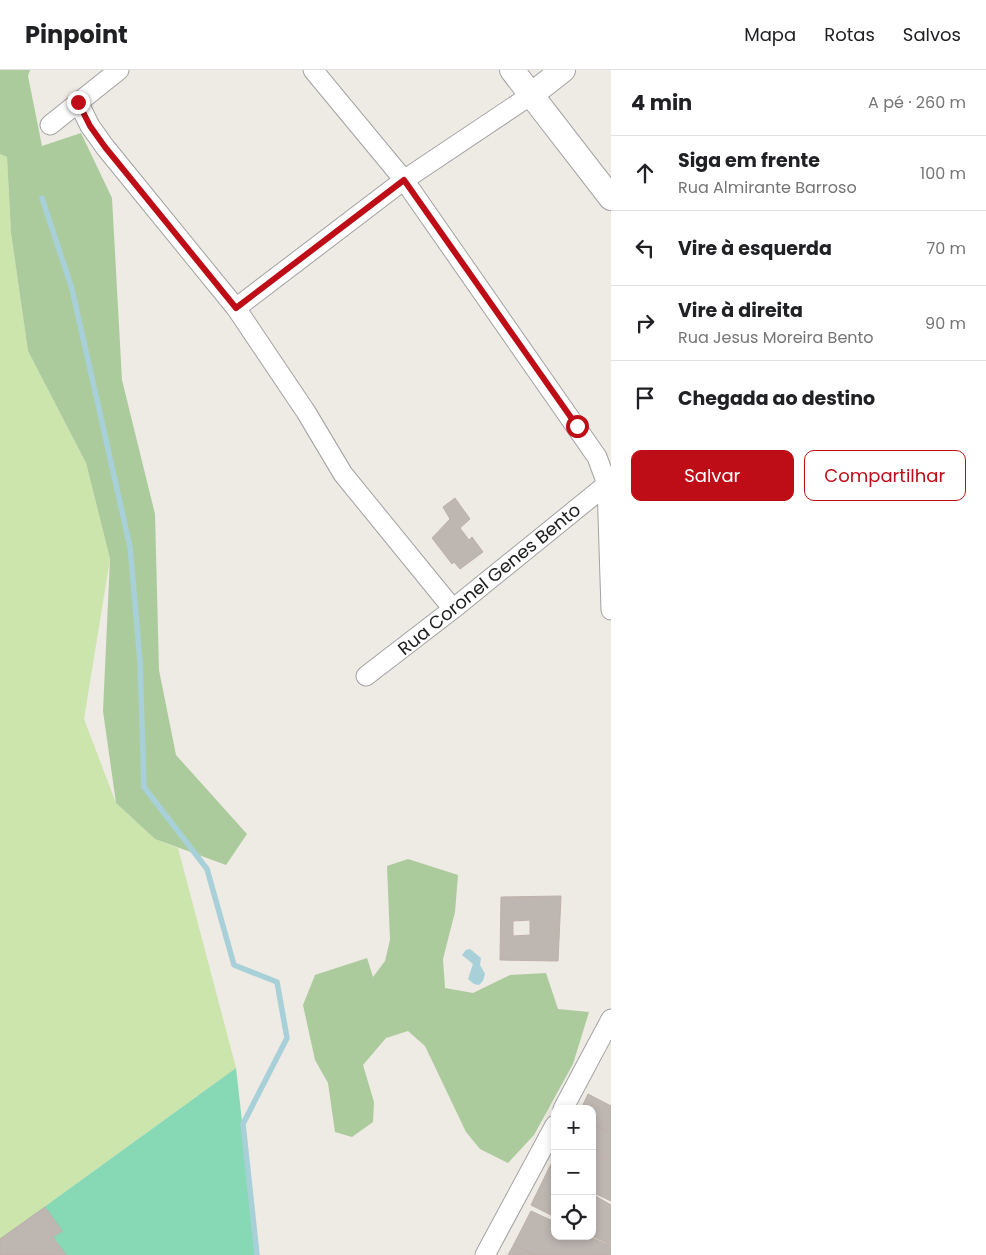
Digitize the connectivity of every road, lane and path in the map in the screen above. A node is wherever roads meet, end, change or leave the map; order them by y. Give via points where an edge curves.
1 (119, 70) edge
2 (313, 70) edge
3 (512, 70) edge
4 (563, 70) edge
5 (531, 95) junction
6 (78, 102) junction
7 (50, 125) dead end
8 (404, 180) junction
9 (611, 198) edge
10 (236, 308) junction
11 (609, 483) edge
12 (453, 609) junction
13 (611, 610) edge
14 (366, 676) dead end
15 (611, 1019) edge
16 (565, 1105) edge
17 (551, 1132) edge
18 (485, 1255) edge

1 - 6 street
2 - 8 street
3 - 5 street
4 - 5 street
5 - 8 street
5 - 9 street
6 - 7 street
6 - 10 street via 105,147
8 - 10 street
8 - 11 street via 577,426
10 - 12 street via 343,474
11 - 12 street, Rua Coronel Genes Bento
11 - 13 street
12 - 14 street, Rua Coronel Genes Bento
15 - 16 street
17 - 18 street

